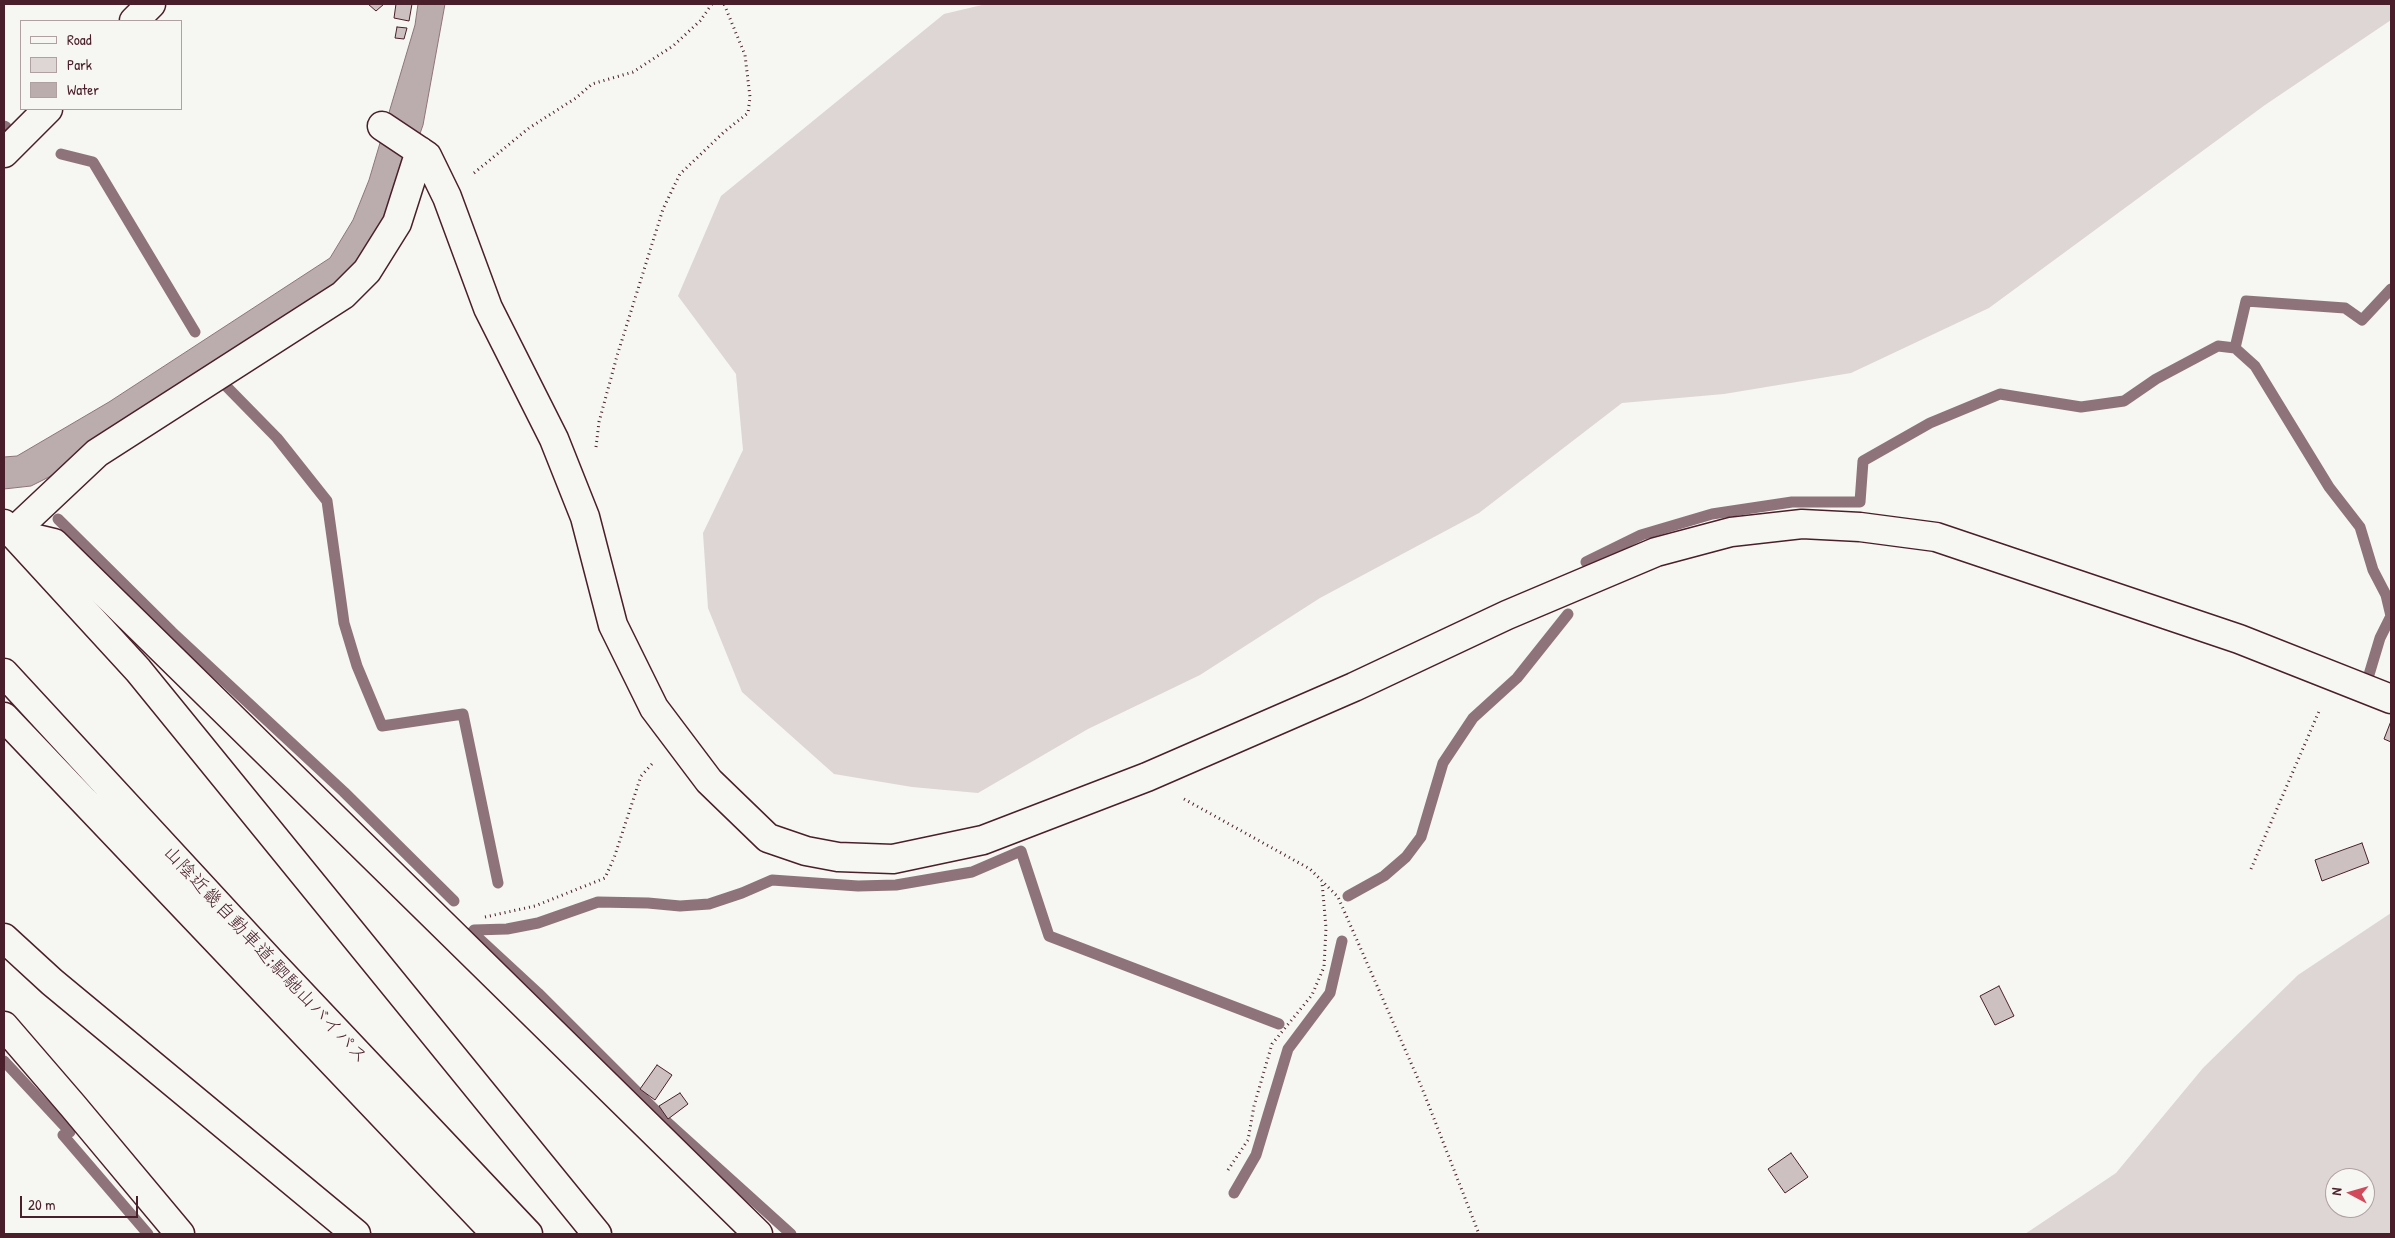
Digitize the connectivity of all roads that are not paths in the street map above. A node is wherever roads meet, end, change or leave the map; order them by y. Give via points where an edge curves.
1 (151, 4) edge
2 (135, 20) edge
3 (47, 110) edge
4 (382, 126) dead end
5 (420, 151) junction
6 (4, 153) edge
7 (8, 528) edge
8 (4, 674) edge
9 (2391, 699) edge
10 (4, 717) edge
11 (4, 938) edge
12 (4, 1026) edge
13 (180, 1234) edge
14 (356, 1234) edge
15 (496, 1234) edge
16 (528, 1234) edge
17 (597, 1234) edge
18 (758, 1234) edge

1 - 2 main road
3 - 6 main road
4 - 5 main road
5 - 7 main road via 397,223 367,271 343,295 97,453
5 - 9 main road via 427,156 447,197 488,308 554,439 585,517 613,625 654,708 708,781 768,838 806,851 838,857 893,859 983,840 1147,777 1354,687 1507,615 1656,552 1731,532 1802,524 1860,527 1936,537 2239,639
7 - 17 main road via 138,670
7 - 18 main road via 54,543
8 - 16 main road, 山陰近畿自動車道;駟馳山バイパス
10 - 15 main road, 山陰近畿自動車道;駟馳山バイパス
11 - 14 main road via 52,982
12 - 13 main road

